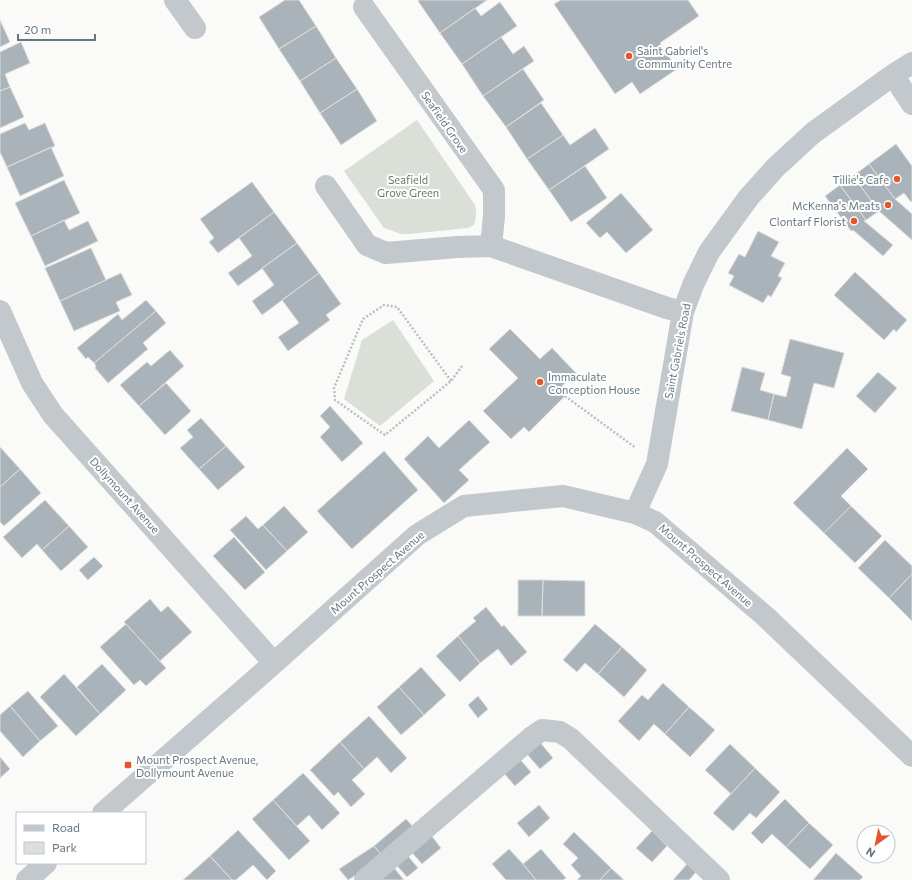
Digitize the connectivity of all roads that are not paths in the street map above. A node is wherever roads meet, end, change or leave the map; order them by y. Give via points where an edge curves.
1 (174, 0) edge
2 (364, 7) dead end
3 (195, 28) dead end
4 (912, 63) edge
5 (893, 75) junction
6 (912, 104) edge
7 (326, 186) dead end
8 (491, 246) junction
9 (0, 311) edge
10 (683, 312) junction
11 (635, 513) junction
12 (274, 663) junction
13 (912, 756) edge
14 (104, 812) edge
15 (45, 864) edge
16 (27, 880) edge
17 (365, 880) edge
18 (719, 880) edge

1 - 3 street
2 - 8 street, Seafield Grove via 494,190
4 - 5 street, Saint Gabriels Road
5 - 6 street
5 - 10 street, Saint Gabriels Road via 813,133 749,196 709,252
7 - 8 street via 367,245 386,253
8 - 10 street
9 - 12 street, Dollymount Avenue via 32,383 53,414
10 - 11 street, Saint Gabriels Road via 657,464
11 - 12 street, Mount Prospect Avenue via 563,496 464,506 416,535
11 - 13 street, Mount Prospect Avenue via 655,522 766,617
12 - 14 street, Mount Prospect Avenue
15 - 16 street
17 - 18 street via 542,730 560,732 571,739

